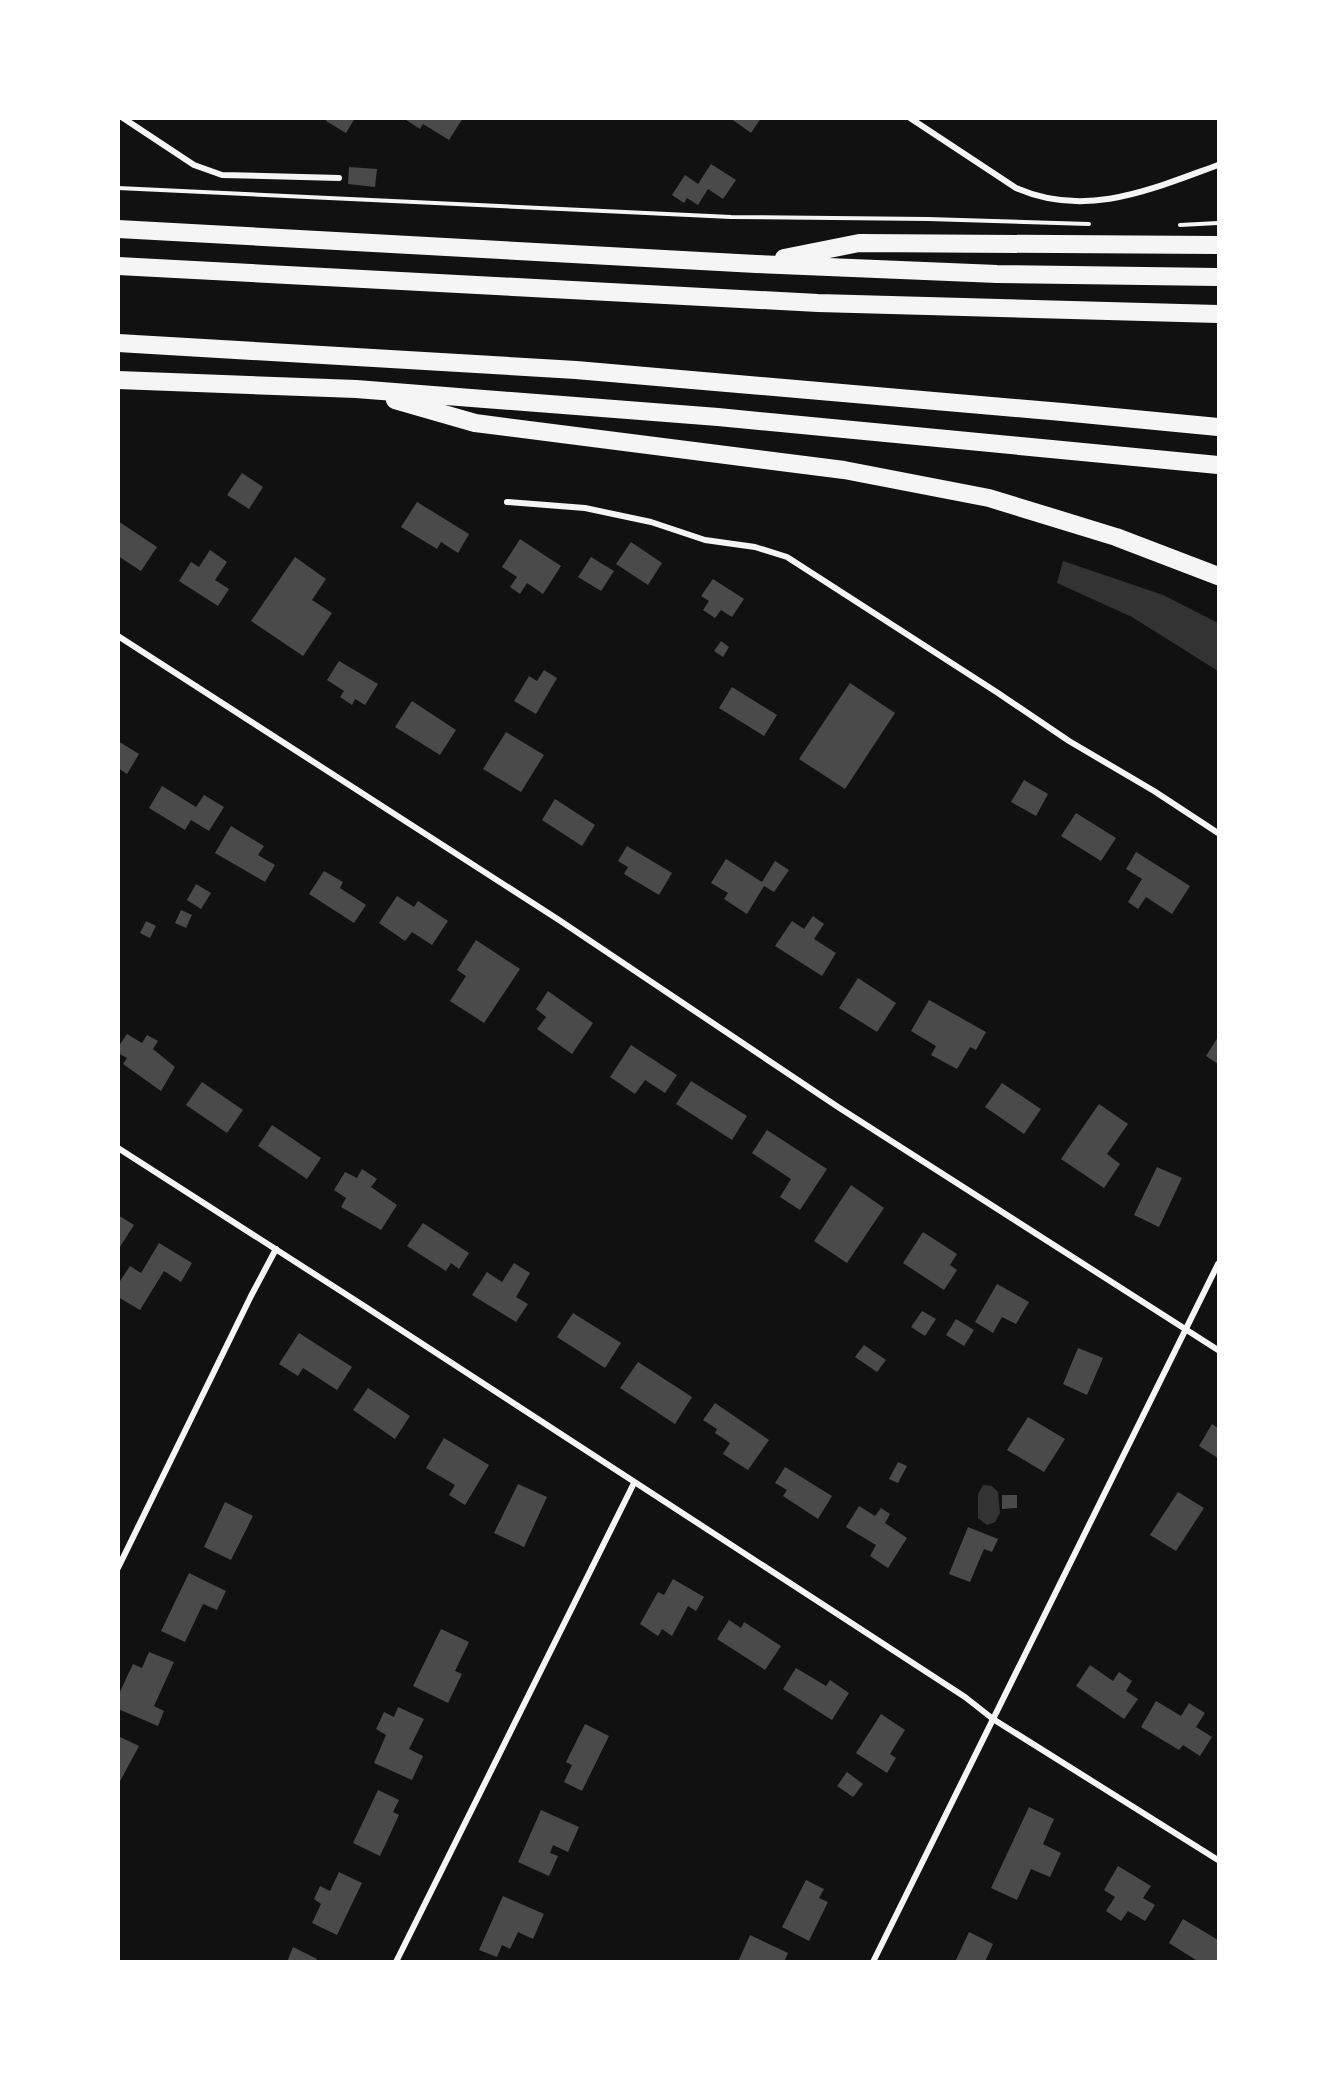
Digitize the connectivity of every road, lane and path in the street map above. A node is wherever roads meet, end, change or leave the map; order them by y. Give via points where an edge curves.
1 (123, 118) edge
2 (910, 118) edge
3 (1218, 165) edge
4 (339, 178) dead end
5 (118, 188) edge
6 (1218, 223) edge
7 (1095, 224) dead end
8 (1176, 225) dead end
9 (118, 229) edge
10 (1218, 245) edge
11 (756, 264) junction
12 (118, 266) edge
13 (1218, 277) edge
14 (1218, 314) edge
15 (118, 343) edge
16 (118, 380) edge
17 (356, 389) junction
18 (1062, 412) junction
19 (1218, 416) edge
20 (1218, 427) edge
21 (1218, 465) edge
22 (507, 502) dead end
23 (1218, 576) edge
24 (118, 636) edge
25 (1218, 833) edge
26 (118, 1148) edge
27 (276, 1249) junction
28 (1218, 1264) edge
29 (1186, 1330) junction
30 (1218, 1350) edge
31 (634, 1483) junction
32 (118, 1568) edge
33 (993, 1719) junction
34 (1218, 1860) edge
35 (396, 1962) edge
36 (873, 1962) edge

1 - 4 street via 194,165 222,175
2 - 3 street via 1016,188 1059,202 1083,203 1127,195
5 - 7 path via 731,218
6 - 8 path
9 - 11 highway
10 - 11 highway via 859,243
11 - 13 highway via 997,274
12 - 14 highway via 818,303
15 - 18 highway via 576,370
16 - 17 highway
17 - 21 highway via 718,417
17 - 23 highway via 475,423 844,470 989,498 1116,537
18 - 19 highway
18 - 20 highway
22 - 25 street via 585,508 787,557
24 - 29 street
26 - 27 street
27 - 31 street
27 - 32 street
28 - 29 street
29 - 30 street
29 - 33 street
31 - 33 street via 965,1697
31 - 35 street
33 - 34 street
33 - 36 street

